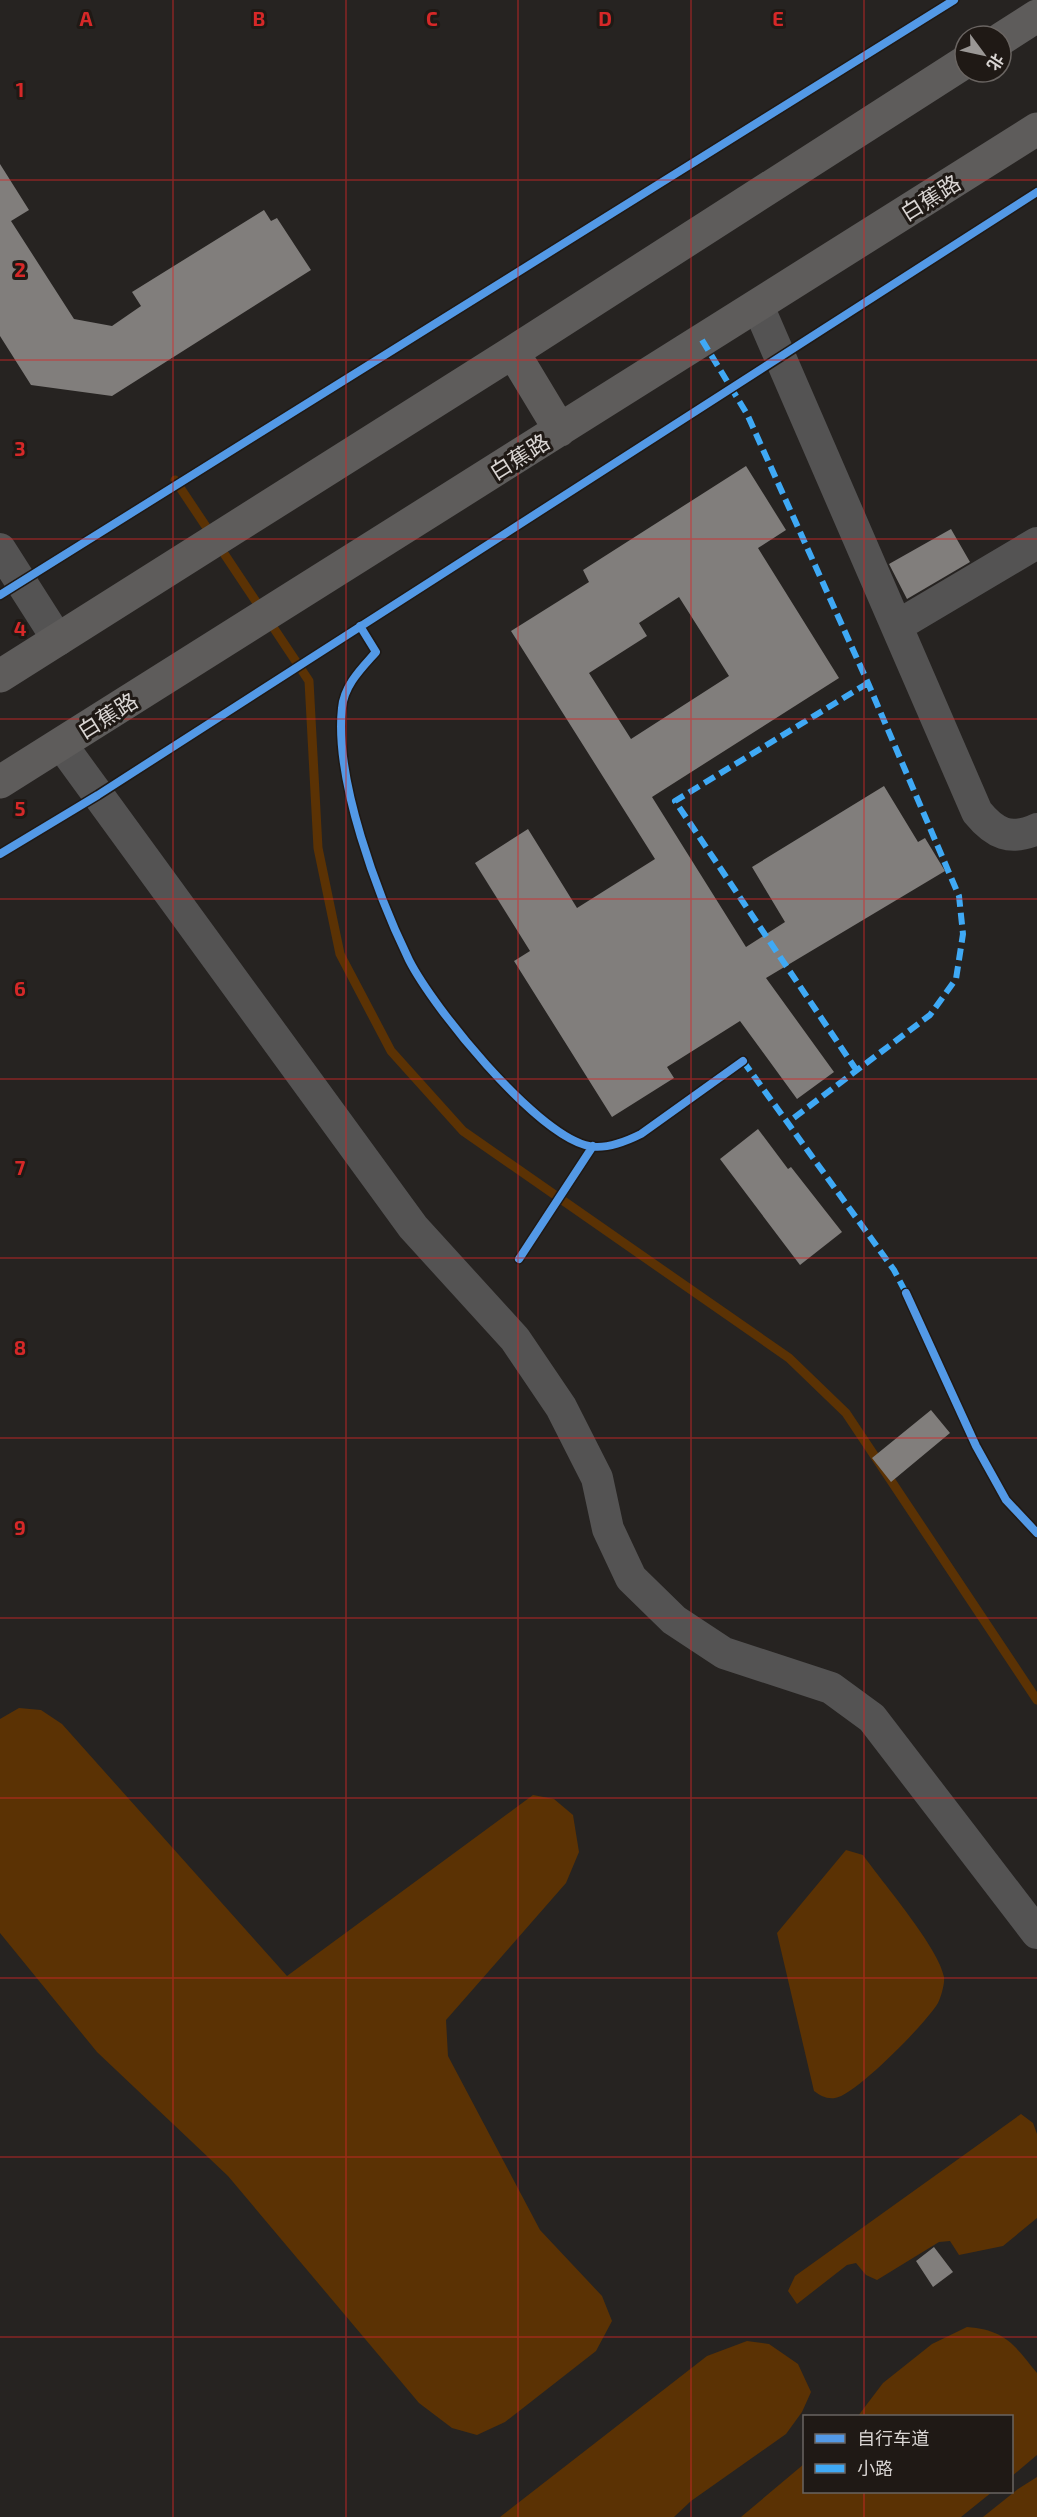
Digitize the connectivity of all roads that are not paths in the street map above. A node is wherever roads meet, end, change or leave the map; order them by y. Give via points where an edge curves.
1 (1037, 16) edge
2 (1013, 31) edge
3 (953, 70) edge
4 (1037, 129) edge
5 (758, 306) junction
6 (513, 352) junction
7 (560, 430) junction
8 (1037, 543) edge
9 (0, 549) edge
10 (897, 626) junction
11 (58, 640) junction
12 (0, 676) edge
13 (61, 744) junction
14 (0, 782) edge
15 (1037, 829) edge
16 (1037, 1933) edge

1 - 2 main road
3 - 6 main road
4 - 5 main road, 白蕉路
5 - 7 main road, 白蕉路
5 - 10 street
6 - 7 main road
6 - 11 main road
7 - 13 main road, 白蕉路
8 - 10 street
9 - 11 street
10 - 15 street via 977,812 1002,834 1018,836
11 - 12 main road
13 - 14 main road, 白蕉路
13 - 16 street via 413,1227 515,1339 542,1378 597,1478 608,1530 631,1578 674,1620 724,1653 831,1688 872,1718

